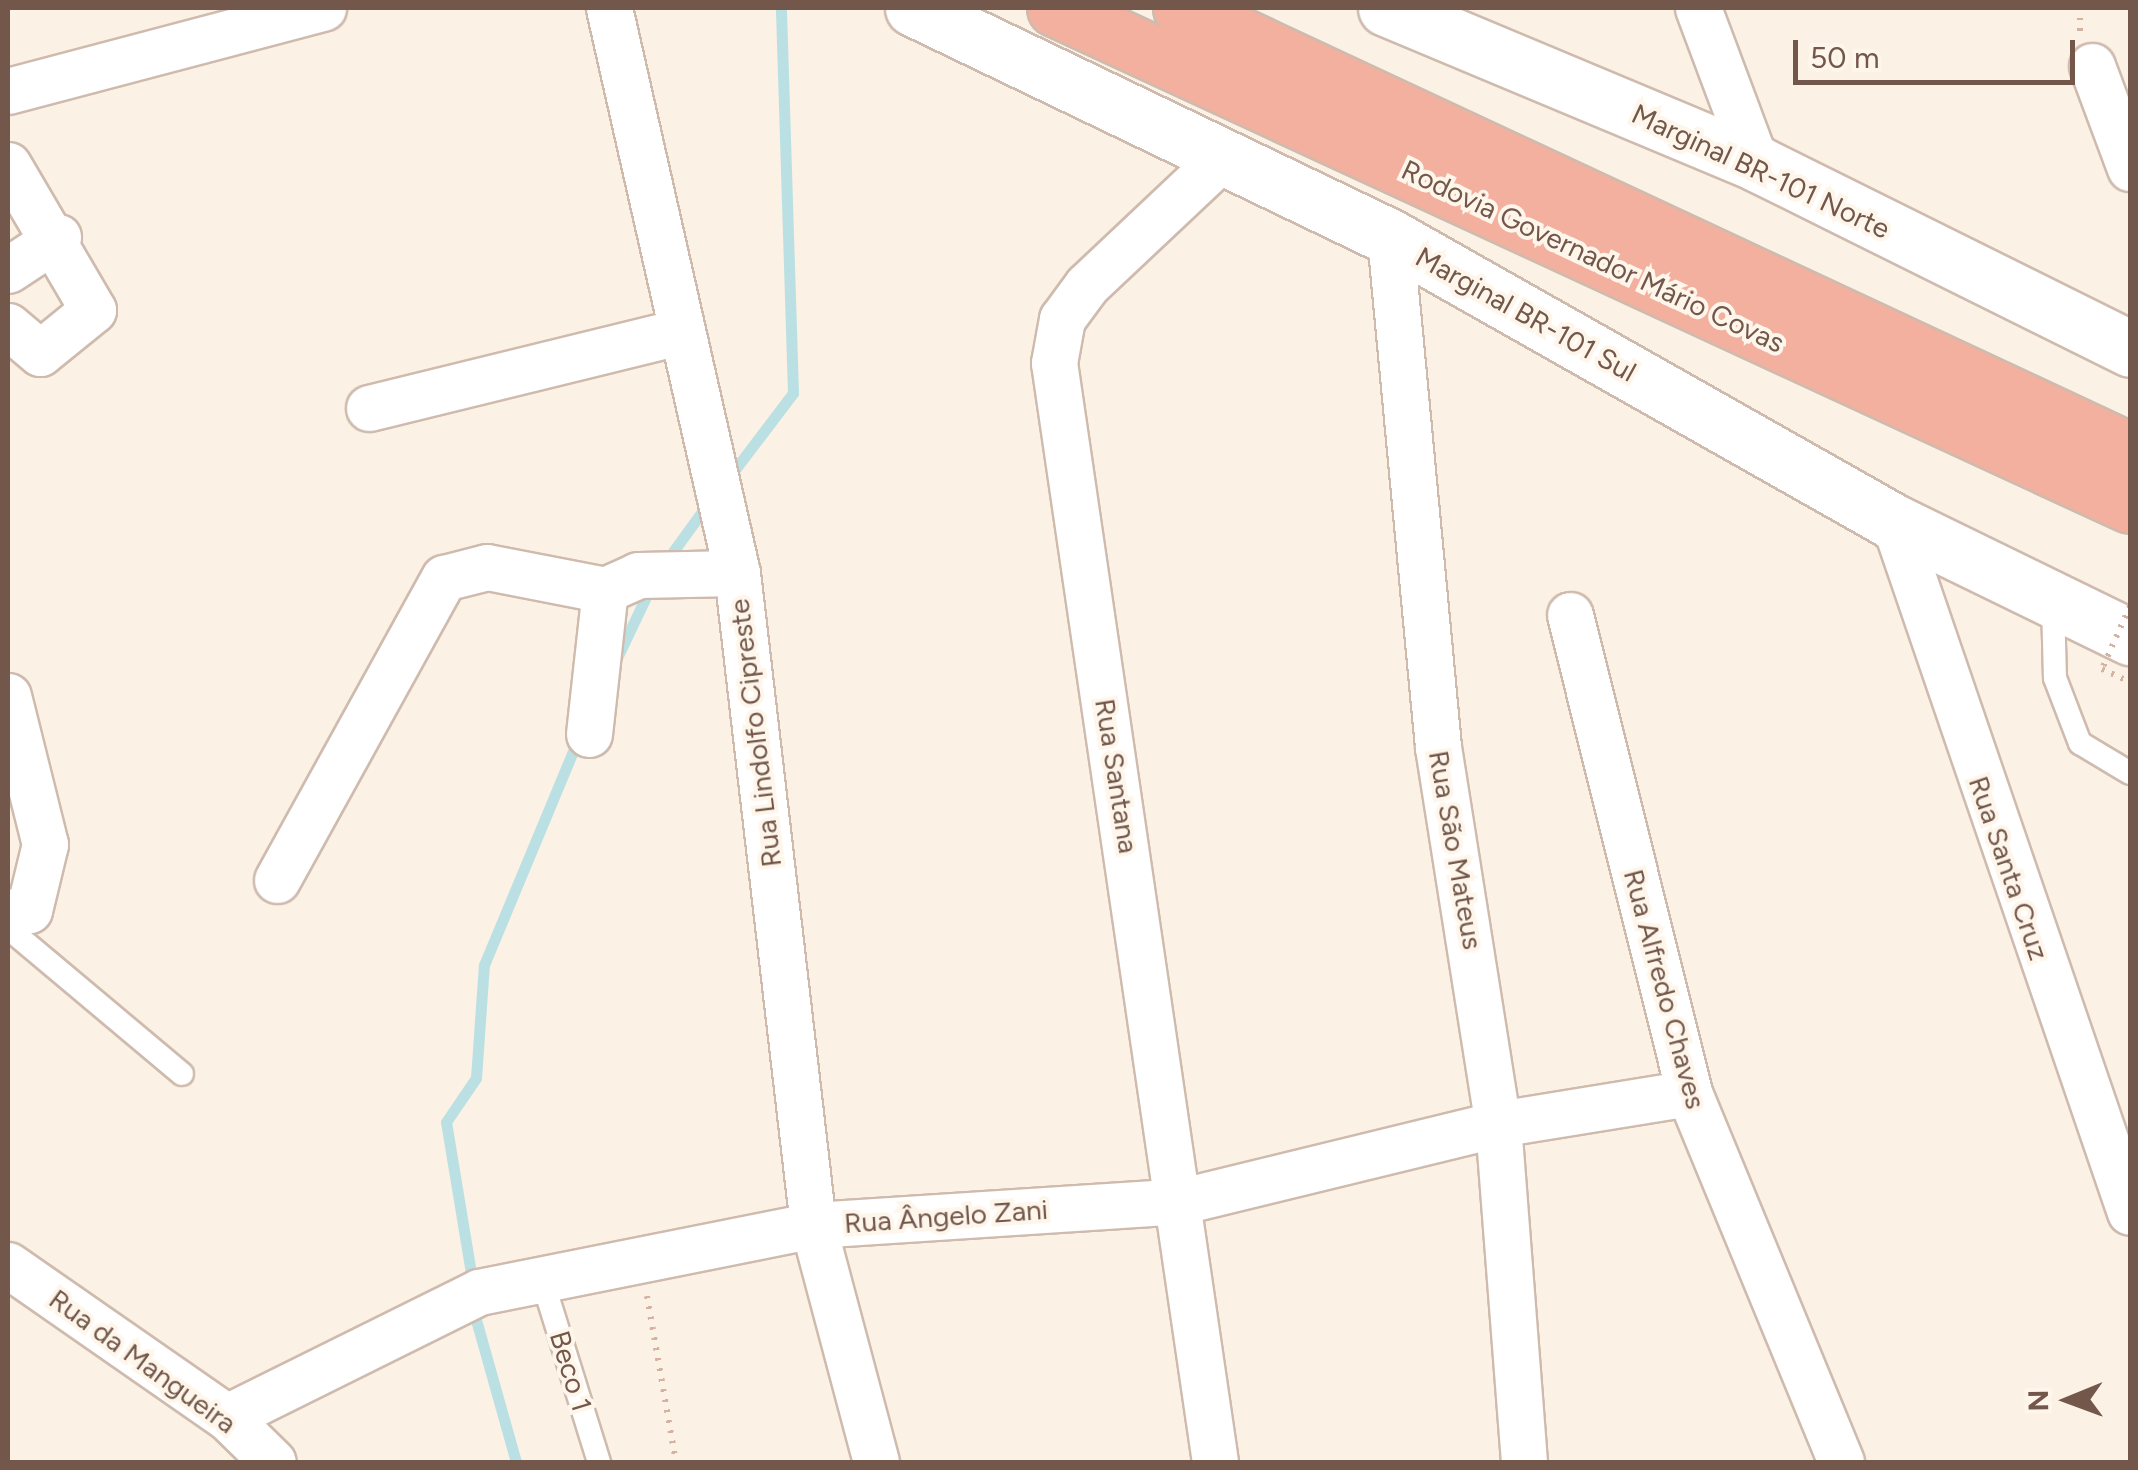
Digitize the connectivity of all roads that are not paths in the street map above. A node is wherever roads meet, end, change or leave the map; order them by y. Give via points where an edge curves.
1 (323, 8) edge
2 (609, 8) edge
3 (912, 8) edge
4 (1054, 8) edge
5 (1180, 8) edge
6 (1386, 8) edge
7 (1698, 8) edge
8 (2092, 66) dead end
9 (8, 90) edge
10 (1224, 156) junction
11 (1756, 164) junction
12 (8, 165) edge
13 (2130, 168) edge
14 (58, 237) junction
15 (1390, 237) junction
16 (8, 270) edge
17 (8, 326) edge
18 (682, 332) junction
19 (2130, 349) edge
20 (369, 408) dead end
21 (2130, 450) edge
22 (2130, 505) edge
23 (1894, 522) junction
24 (737, 573) junction
25 (605, 590) junction
26 (2053, 600) junction
27 (1570, 616) dead end
28 (2130, 638) edge
29 (8, 696) edge
30 (589, 734) dead end
31 (2130, 773) edge
32 (278, 880) dead end
33 (15, 916) edge
34 (182, 1074) dead end
35 (1688, 1093) junction
36 (1498, 1124) junction
37 (1182, 1201) junction
38 (2130, 1212) edge
39 (813, 1225) junction
40 (8, 1265) edge
41 (542, 1280) junction
42 (227, 1417) junction
43 (273, 1462) edge
44 (599, 1462) edge
45 (876, 1462) edge
46 (1215, 1462) edge
47 (1524, 1462) edge
48 (1841, 1462) edge

1 - 9 street
2 - 18 street, Rua Lindolfo Cipreste
3 - 10 main road, Marginal BR-101 Sul
4 - 22 highway, Rodovia Governador Mário Covas
5 - 21 highway, Rodovia Governador Mário Covas
6 - 11 main road, Marginal BR-101 Norte
7 - 11 street
8 - 13 street
10 - 15 main road, Marginal BR-101 Sul
10 - 37 street, Rua Santana via 1087,285 1062,320 1054,364
11 - 19 main road, Marginal BR-101 Norte
12 - 14 street
14 - 16 street
14 - 17 street via 93,310 40,353
15 - 23 main road, Marginal BR-101 Sul
15 - 36 street, Rua São Mateus via 1438,748
18 - 20 street
18 - 24 street, Rua Lindolfo Cipreste
23 - 26 main road, Marginal BR-101 Sul
23 - 38 street, Rua Santa Cruz
24 - 25 street via 638,575
24 - 39 street, Rua Lindolfo Cipreste
25 - 30 street
25 - 32 street via 487,568 444,578
26 - 28 main road, Marginal BR-101 Sul
26 - 31 lane via 2055,678 2080,743
27 - 35 street, Rua Alfredo Chaves
29 - 33 street via 44,844
33 - 34 lane
35 - 36 street, Rua Ângelo Zani
35 - 48 street, Rua Alfredo Chaves
36 - 37 street, Rua Ângelo Zani
36 - 47 street, Rua São Mateus
37 - 39 street, Rua Ângelo Zani
37 - 46 street, Rua Santana
39 - 41 street, Rua Ângelo Zani
39 - 45 street, Rua Lindolfo Cipreste
40 - 42 street, Rua da Mangueira
41 - 42 street, Rua Ângelo Zani via 479,1292
41 - 44 lane, Beco 1
42 - 43 street, Rua da Mangueira

